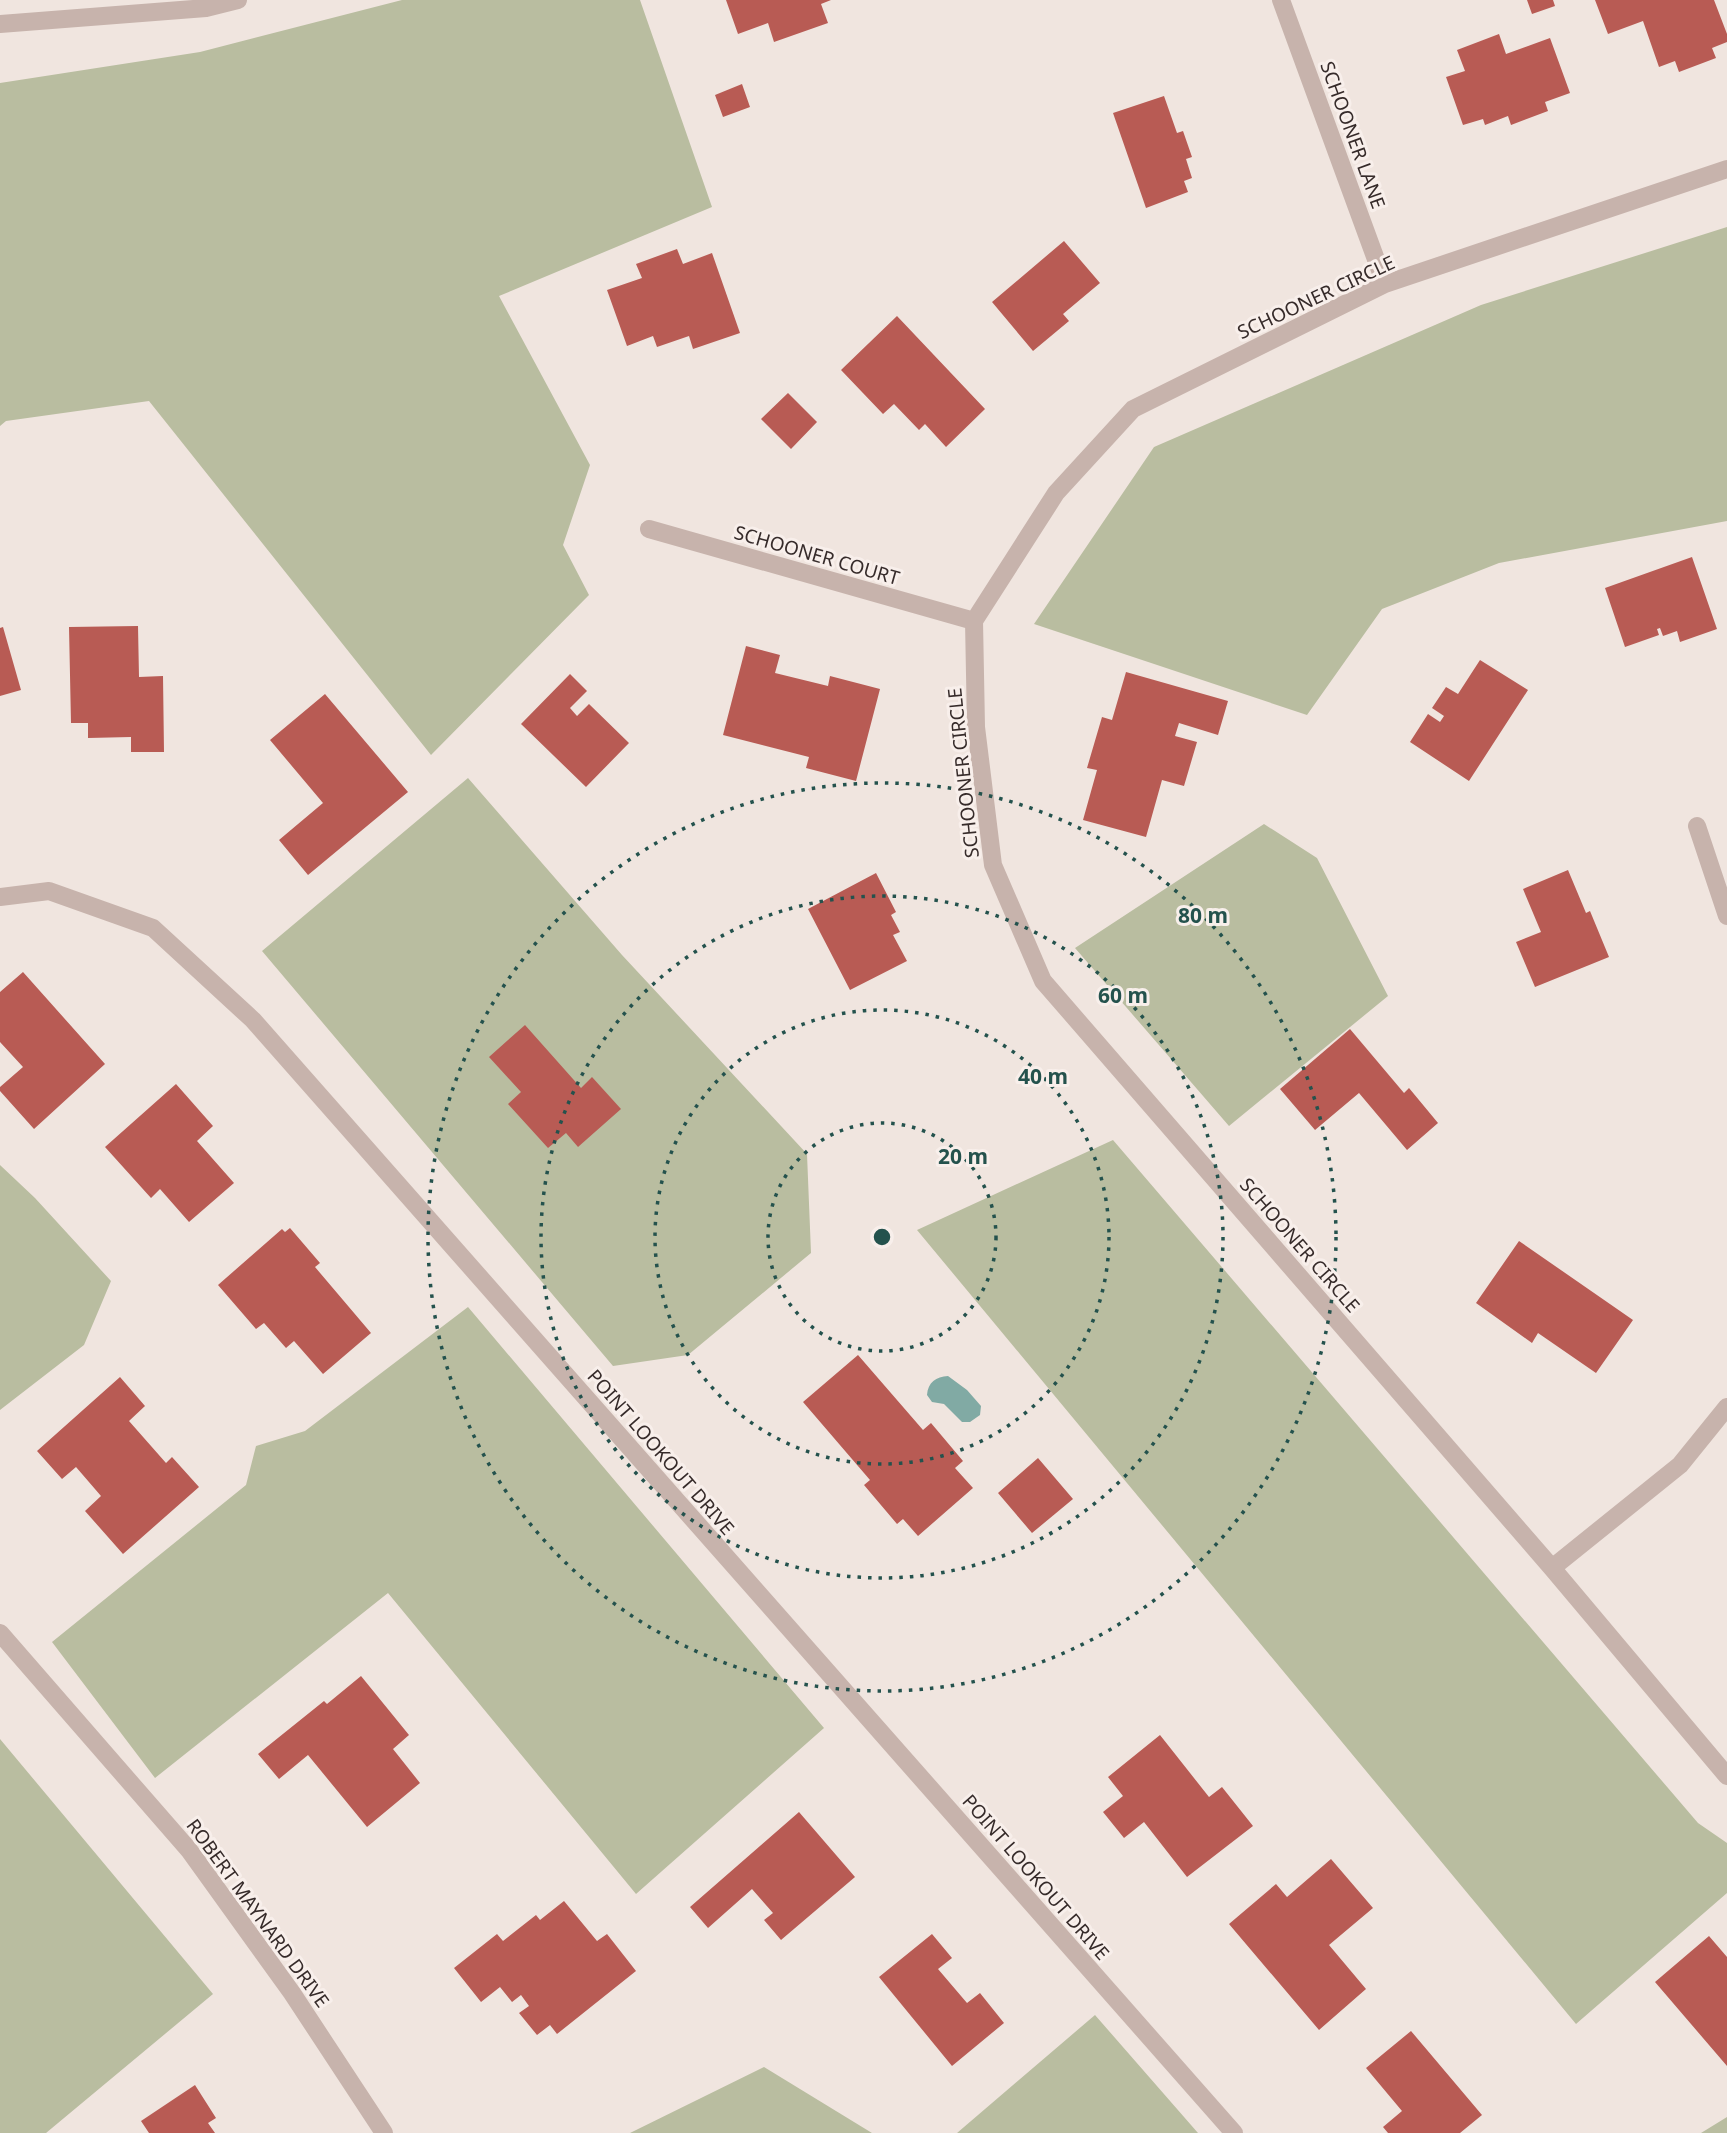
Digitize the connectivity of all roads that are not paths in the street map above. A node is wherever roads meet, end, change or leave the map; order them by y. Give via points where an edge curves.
1 (238, 0) edge
2 (1281, 0) edge
3 (0, 24) edge
4 (1727, 169) edge
5 (1385, 284) junction
6 (649, 529) dead end
7 (974, 621) junction
8 (1697, 826) dead end
9 (0, 897) edge
10 (1727, 916) edge
11 (1727, 1407) edge
12 (1552, 1568) junction
13 (0, 1633) edge
14 (1727, 1776) edge
15 (384, 2133) edge
16 (1234, 2133) edge

1 - 3 street via 206,8
2 - 5 street, SCHOONER LANE
4 - 5 street, SCHOONER CIRCLE
5 - 7 street, SCHOONER CIRCLE via 1133,409 1056,493
6 - 7 street, SCHOONER COURT
7 - 12 street, SCHOONER CIRCLE via 976,727 993,865 1043,981
8 - 10 street
9 - 16 street, POINT LOOKOUT DRIVE via 49,891 153,928 253,1020
11 - 12 street via 1681,1465
12 - 14 street, SCHOONER CIRCLE
13 - 15 street, ROBERT MAYNARD DRIVE via 189,1850 292,1993

